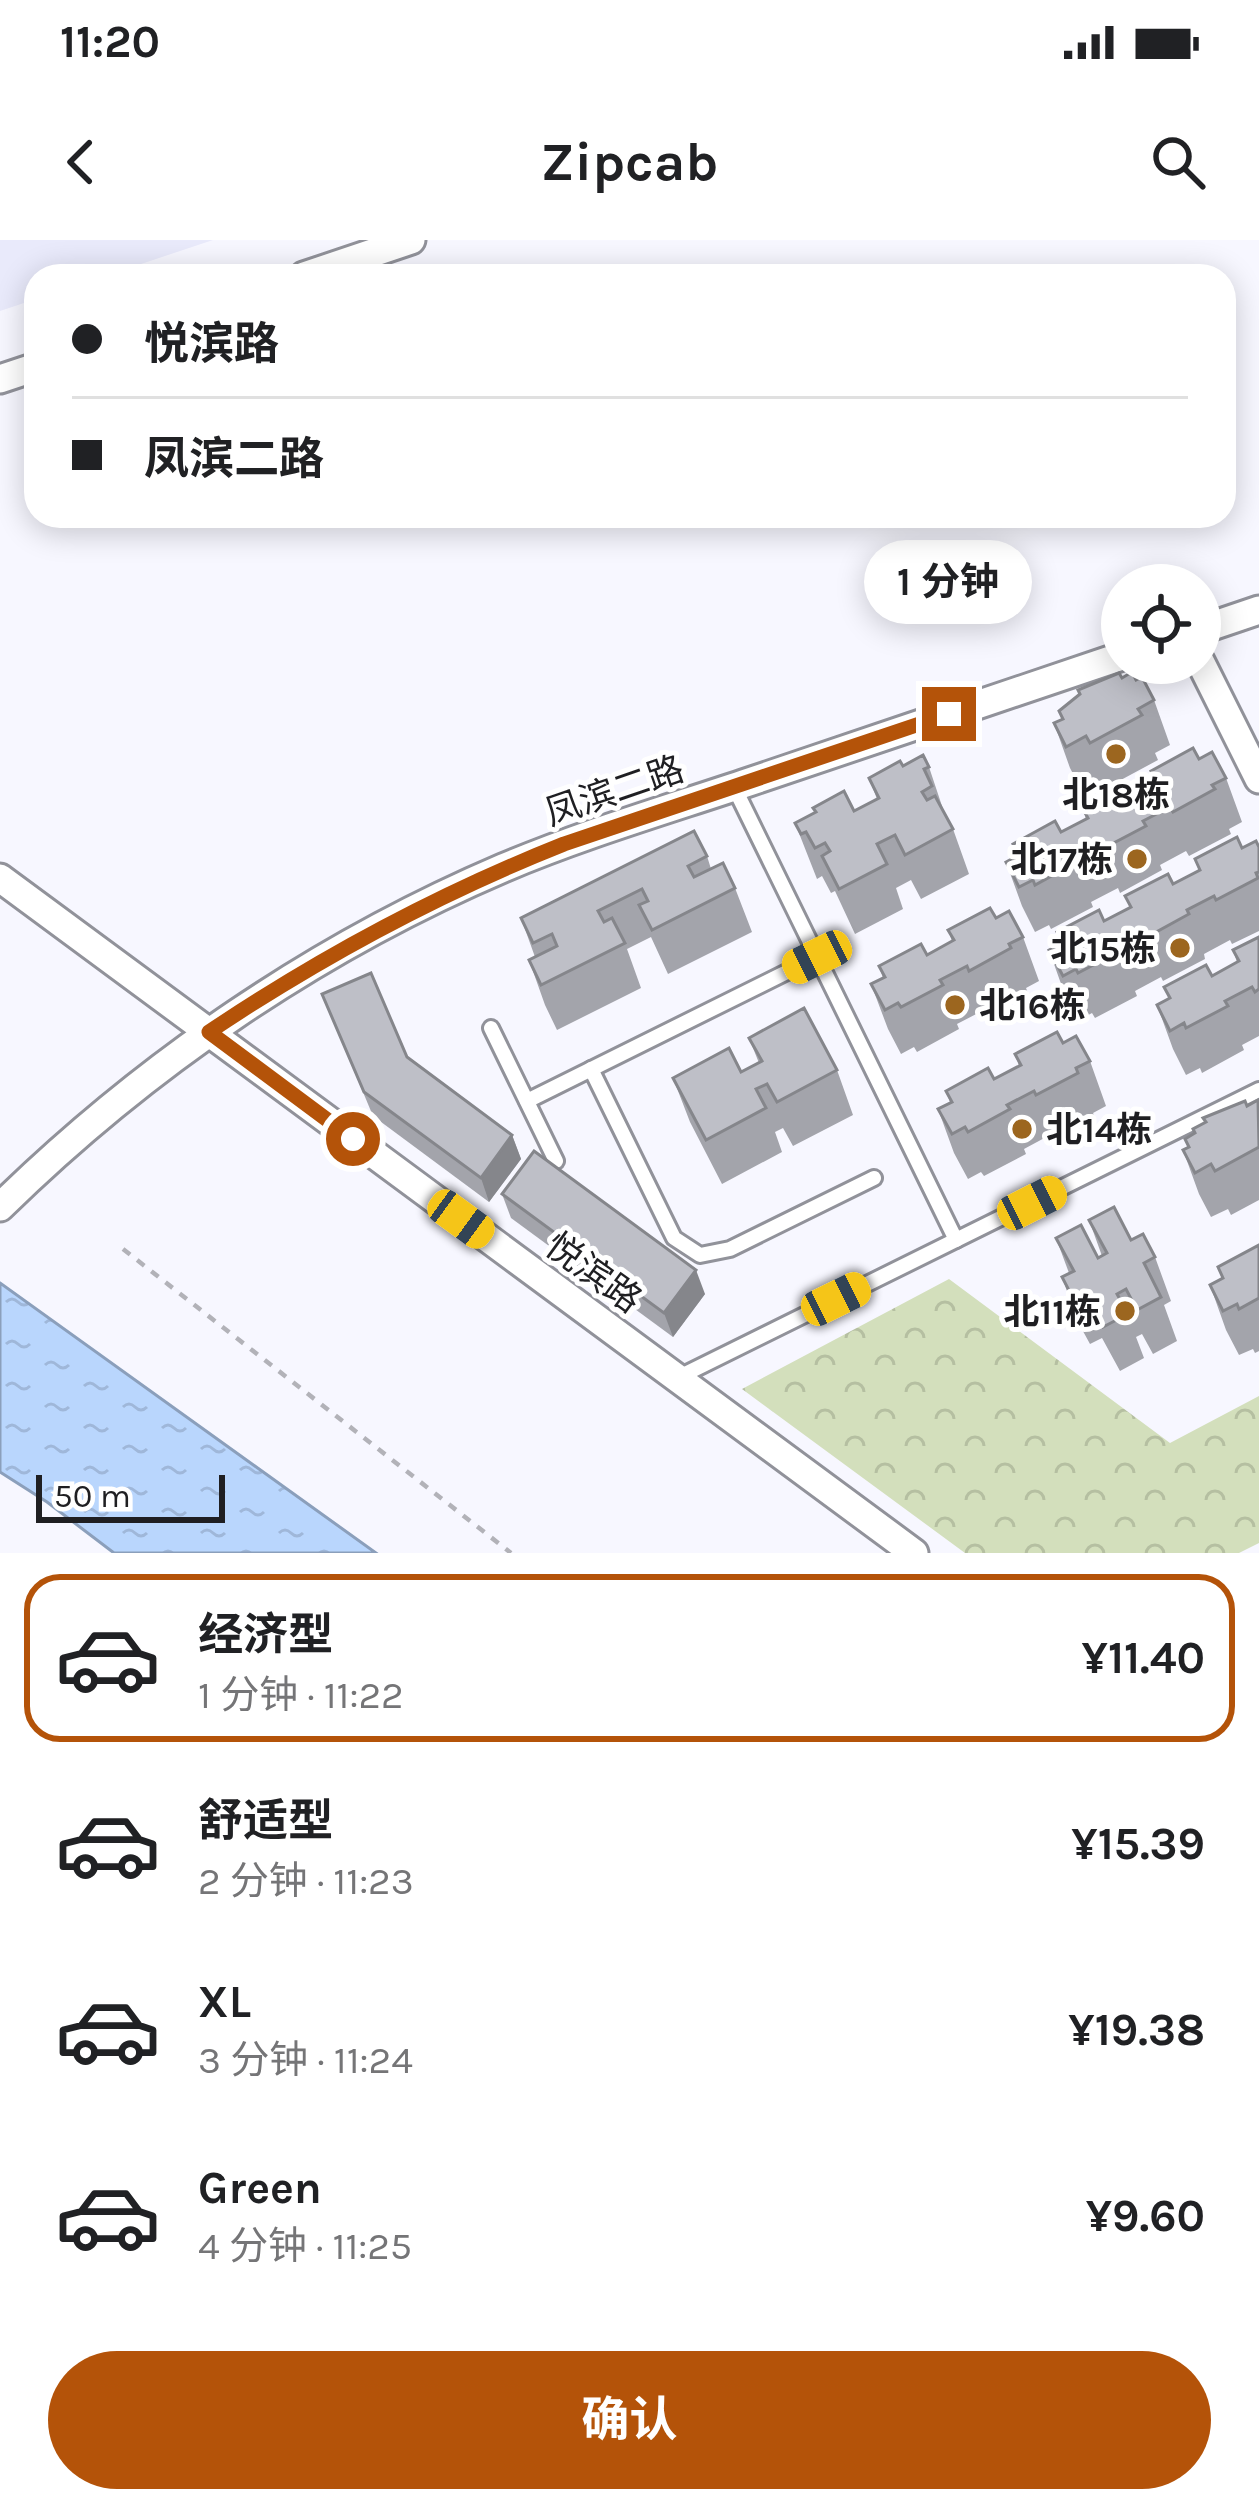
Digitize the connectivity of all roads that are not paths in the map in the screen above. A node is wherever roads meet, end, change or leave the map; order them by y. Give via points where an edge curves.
1 (411, 240) edge
2 (340, 264) edge
3 (1259, 610) edge
4 (1221, 623) edge
5 (1101, 663) edge
6 (1212, 684) edge
7 (1259, 779) edge
8 (734, 787) junction
9 (0, 878) edge
10 (817, 957) junction
11 (491, 1028) dead end
12 (209, 1032) junction
13 (591, 1069) junction
14 (1259, 1090) edge
15 (527, 1101) junction
16 (556, 1161) edge
17 (874, 1178) dead end
18 (1, 1206) edge
19 (956, 1240) junction
20 (677, 1378) junction
21 (914, 1553) edge

1 - 2 street
3 - 4 street
5 - 8 street, 凤滨二路
6 - 7 street
8 - 10 lane
8 - 12 street, 凤滨二路 via 564,844 441,897
9 - 12 street, 悦滨路
10 - 13 lane
10 - 19 lane
11 - 15 lane
12 - 18 street, 凤滨二路
12 - 20 street, 悦滨路
13 - 15 lane
13 - 17 lane via 674,1238 700,1255 730,1250
14 - 19 lane
15 - 16 lane
19 - 20 lane
20 - 21 street, 悦滨路

